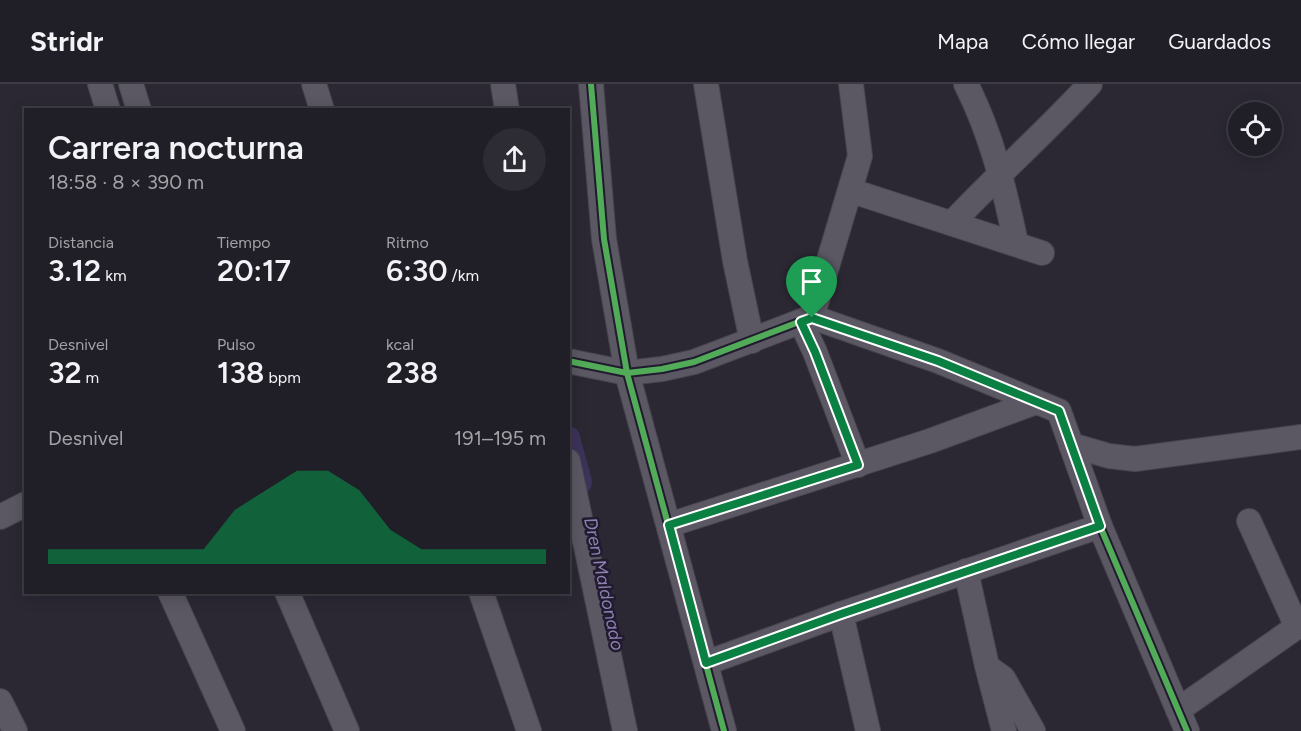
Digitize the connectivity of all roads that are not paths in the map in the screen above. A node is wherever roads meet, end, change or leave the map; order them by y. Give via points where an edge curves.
1 (100, 84) edge
2 (131, 84) edge
3 (314, 84) edge
4 (503, 84) edge
5 (591, 84) edge
6 (706, 84) edge
7 (851, 84) edge
8 (966, 84) edge
9 (1090, 84) edge
10 (107, 108) edge
11 (138, 108) edge
12 (321, 108) edge
13 (507, 108) edge
14 (1001, 171) junction
15 (852, 191) junction
16 (952, 223) junction
17 (1016, 243) junction
18 (1042, 253) dead end
19 (806, 320) junction
20 (752, 341) junction
21 (570, 361) edge
22 (627, 373) junction
23 (1036, 402) junction
24 (1301, 437) edge
25 (1071, 445) junction
26 (858, 465) junction
27 (570, 470) edge
28 (24, 505) edge
29 (0, 518) edge
30 (1249, 521) dead end
31 (669, 525) junction
32 (1100, 526) junction
33 (966, 571) junction
34 (171, 594) edge
35 (288, 594) edge
36 (482, 594) edge
37 (841, 614) junction
38 (1299, 626) edge
39 (706, 663) junction
40 (987, 666) junction
41 (0, 701) edge
42 (1183, 720) edge
43 (15, 731) edge
44 (233, 731) edge
45 (347, 731) edge
46 (528, 731) edge
47 (625, 731) edge
48 (724, 731) edge
49 (868, 731) edge
50 (1004, 731) edge
51 (1033, 731) edge

1 - 10 street
2 - 11 street
3 - 12 street
4 - 13 street
5 - 22 street via 604,239
6 - 20 street
7 - 15 street via 860,156
8 - 14 street via 981,113
9 - 14 street via 1049,129
14 - 16 street
14 - 17 street
15 - 16 street
15 - 19 street
16 - 17 street
17 - 18 street
19 - 20 street
19 - 23 street via 938,361
19 - 26 street
20 - 22 street via 694,362
21 - 22 street
22 - 31 street
23 - 25 street via 1059,411
23 - 26 street
24 - 25 street via 1135,459
25 - 32 street
26 - 31 street
27 - 47 street
28 - 29 street
30 - 38 street
31 - 39 street
32 - 33 street
32 - 42 street
33 - 37 street
33 - 40 street
34 - 44 street
35 - 45 street
36 - 46 street
37 - 39 street
37 - 49 street
38 - 42 street
39 - 48 street
40 - 50 street
40 - 51 street via 1004,678
41 - 43 street

